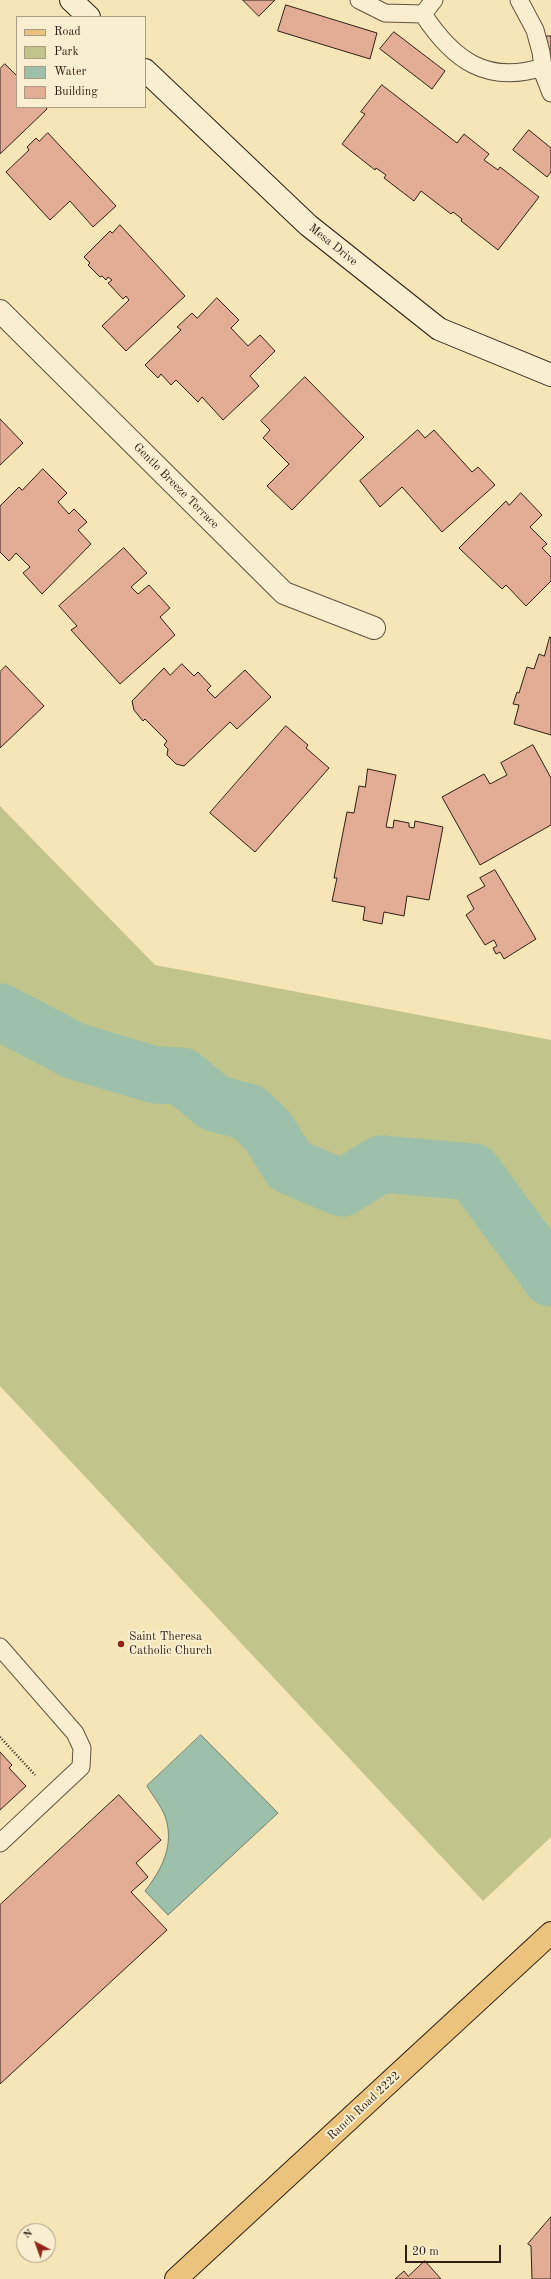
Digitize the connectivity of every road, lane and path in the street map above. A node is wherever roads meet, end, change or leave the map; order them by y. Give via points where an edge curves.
1 (71, 0) edge
2 (359, 0) edge
3 (434, 0) edge
4 (519, 0) edge
5 (423, 14) junction
6 (88, 16) edge
7 (543, 68) junction
8 (146, 71) edge
9 (551, 93) edge
10 (0, 310) edge
11 (551, 375) edge
12 (374, 628) dead end
13 (0, 1648) edge
14 (0, 1737) edge
15 (52, 1794) junction
16 (0, 1843) edge
17 (551, 1933) edge
18 (176, 2279) edge

1 - 6 street
2 - 5 lane via 384,13
3 - 5 lane
4 - 7 lane via 535,30
5 - 7 lane via 440,40 477,68 511,74
7 - 9 lane
8 - 11 street, Mesa Drive via 308,226 439,329
10 - 12 street, Gentle Breeze Terrace via 284,593
13 - 15 lane via 75,1733 82,1748 81,1767
14 - 15 path
15 - 16 lane
17 - 18 main road, Ranch Road 2222

